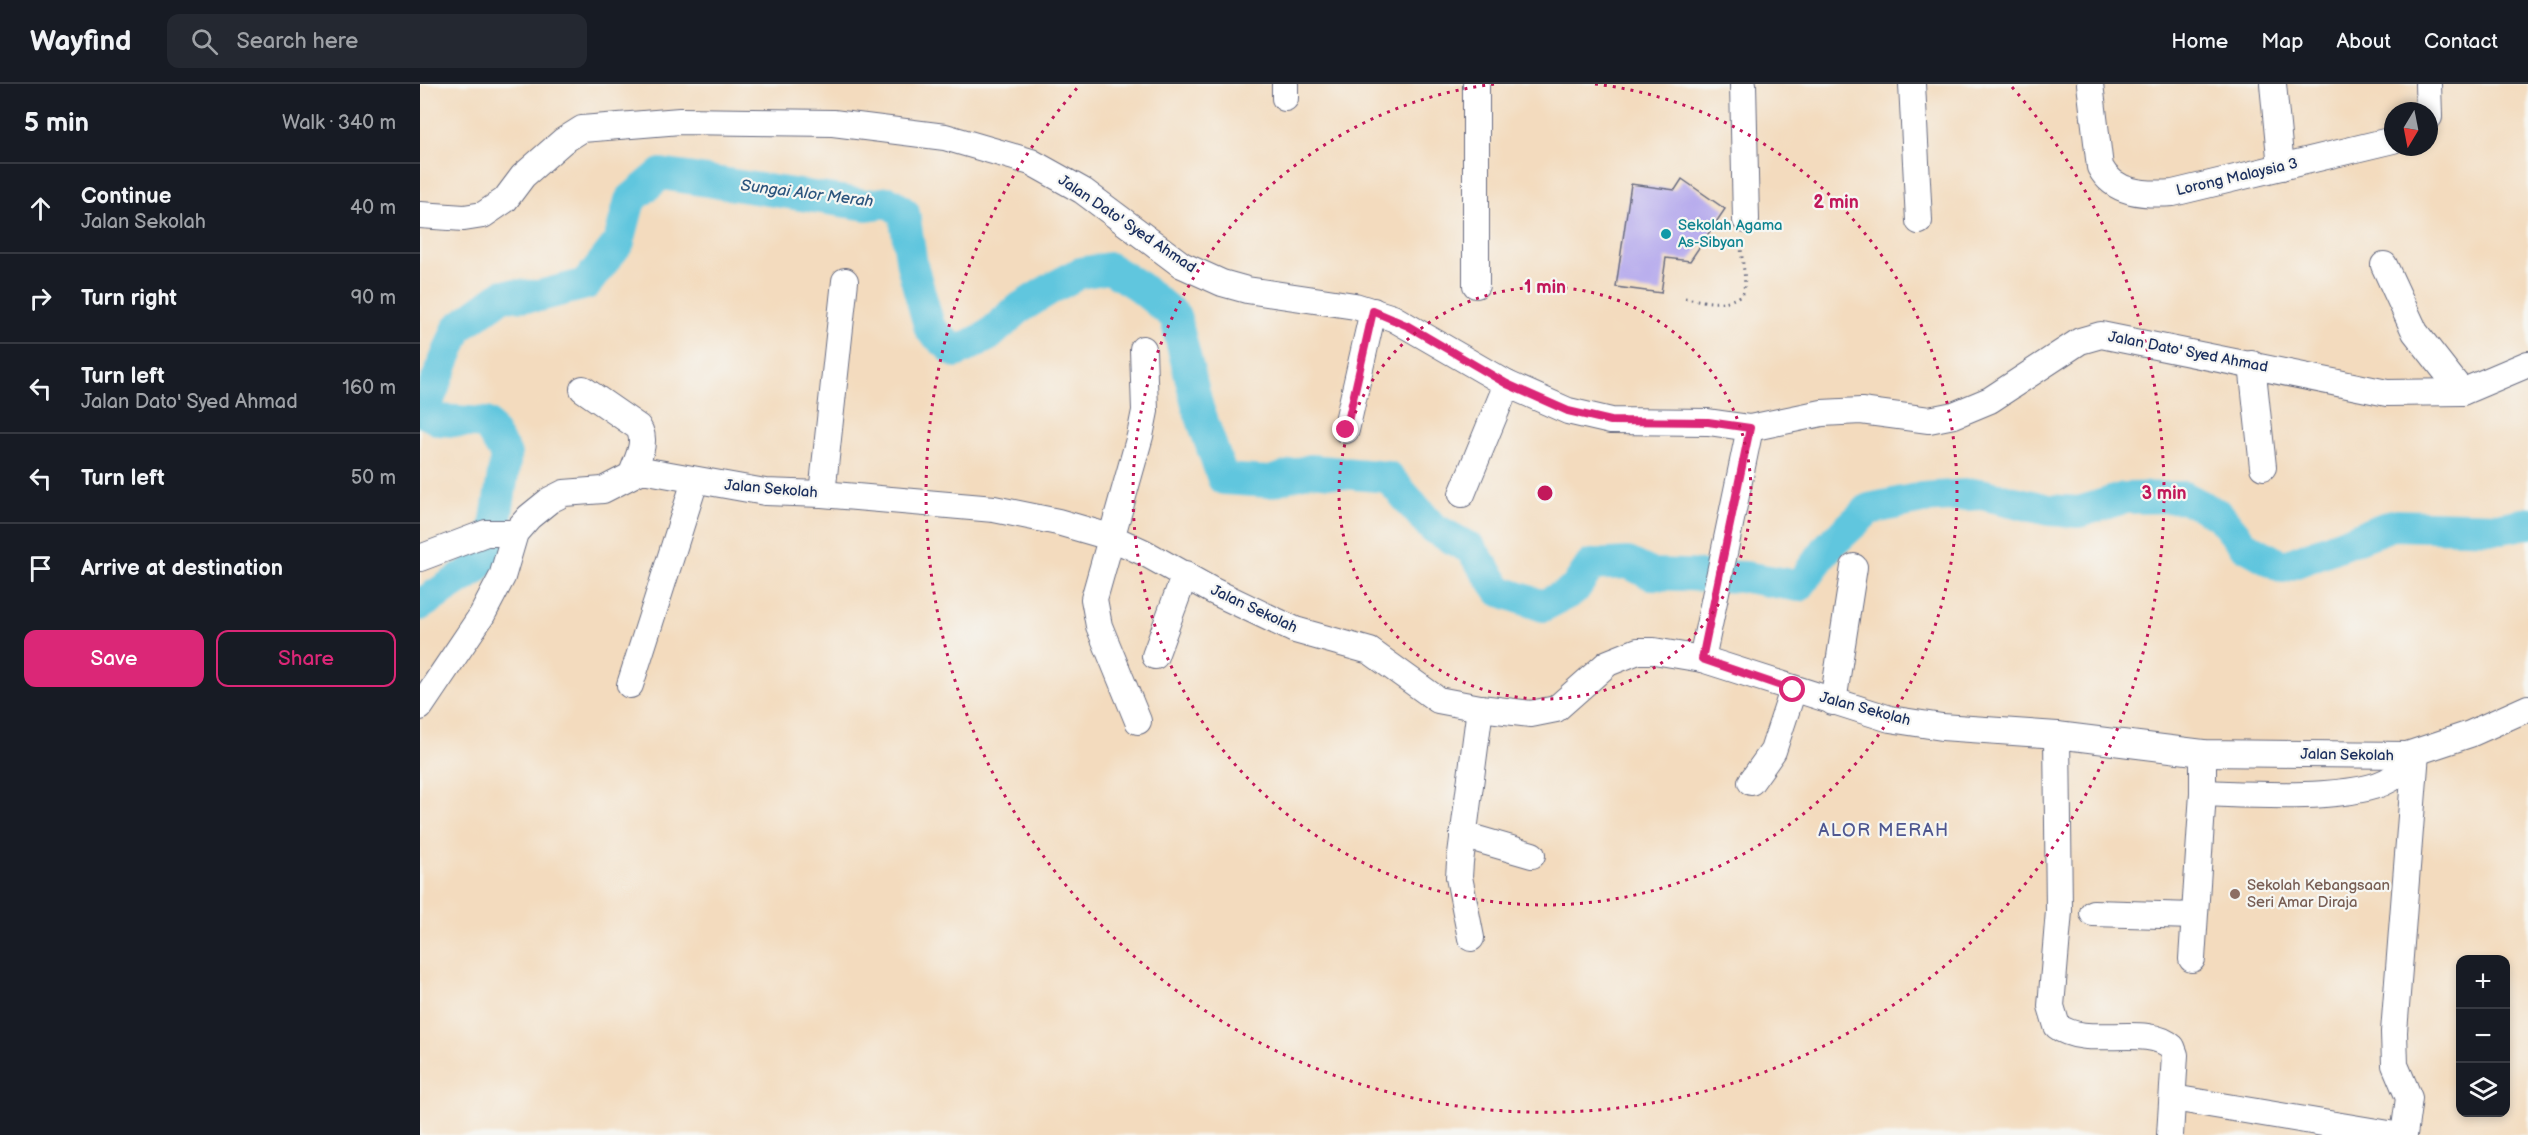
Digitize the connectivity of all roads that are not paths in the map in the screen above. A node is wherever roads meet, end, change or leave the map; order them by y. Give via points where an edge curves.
1 (1476, 84) edge
2 (1743, 84) edge
3 (1912, 84) edge
4 (2090, 84) edge
5 (2273, 84) edge
6 (2428, 84) edge
7 (2429, 102) edge
8 (2384, 142) edge
9 (2281, 167) junction
10 (420, 215) edge
11 (1746, 220) road end
12 (1919, 220) dead end
13 (2384, 265) dead end
14 (845, 281) dead end
15 (1476, 285) dead end
16 (1373, 311) junction
17 (1143, 349) dead end
18 (2252, 364) junction
19 (2528, 364) edge
20 (1507, 384) junction
21 (583, 388) dead end
22 (2462, 392) junction
23 (1750, 428) junction
24 (1346, 430) dead end
25 (2262, 467) dead end
26 (632, 474) junction
27 (695, 481) junction
28 (822, 494) junction
29 (1462, 494) dead end
30 (502, 533) junction
31 (1110, 537) junction
32 (420, 558) edge
33 (1854, 567) dead end
34 (1185, 574) junction
35 (1155, 656) dead end
36 (1702, 659) junction
37 (630, 685) dead end
38 (1793, 690) junction
39 (1833, 702) junction
40 (420, 707) edge
41 (1480, 708) junction
42 (2528, 708) edge
43 (1138, 721) dead end
44 (2056, 735) junction
45 (2203, 753) junction
46 (2412, 754) junction
47 (1751, 782) dead end
48 (2203, 793) junction
49 (1463, 836) junction
50 (1532, 855) dead end
51 (2093, 913) dead end
52 (2194, 916) junction
53 (1471, 938) dead end
54 (2192, 959) dead end
55 (2173, 1098) junction
56 (2170, 1135) edge
57 (2395, 1135) edge
58 (2404, 1135) edge

1 - 15 street
2 - 11 street
3 - 12 street
4 - 9 street, Lorong Malaysia 3 via 2100,166 2115,186 2140,193 2173,193
5 - 9 street
6 - 7 street
8 - 9 street, Lorong Malaysia 3
10 - 16 street, Jalan Dato' Syed Ahmad via 483,215 505,200 523,176 547,155 582,129 680,121 879,127 945,137 1031,162 1083,191 1182,266 1222,283
13 - 22 street via 2415,333
14 - 28 street
16 - 20 street, Jalan Dato' Syed Ahmad via 1408,326
16 - 24 street
17 - 31 street via 1145,411
18 - 22 street, Jalan Dato' Syed Ahmad via 2386,393
18 - 23 street, Jalan Dato' Syed Ahmad via 2116,337 2091,336 1990,400 1954,416 1929,420 1861,411 1822,413
18 - 25 street
19 - 22 street, Jalan Dato' Syed Ahmad
20 - 23 street, Jalan Dato' Syed Ahmad via 1594,419 1708,422
20 - 29 street
21 - 26 street via 642,433 643,443
23 - 36 street
26 - 27 street, Jalan Sekolah via 642,470
26 - 30 street, Jalan Sekolah via 603,490 574,491 550,500
27 - 28 street, Jalan Sekolah via 765,492
27 - 37 street
28 - 31 street, Jalan Sekolah via 1017,513
30 - 32 street
30 - 40 street, Jalan Sekolah via 506,569 493,597
31 - 34 street, Jalan Sekolah
31 - 43 street via 1097,582 1095,613
33 - 39 street
34 - 35 street
34 - 41 street, Jalan Sekolah via 1295,630 1380,656 1437,700
36 - 38 street, Jalan Sekolah
36 - 41 street, Jalan Sekolah via 1638,651 1608,663 1556,709 1531,714
38 - 39 street, Jalan Sekolah
38 - 47 street via 1773,752
39 - 44 street, Jalan Sekolah via 1890,719 1942,727
41 - 49 street
42 - 46 street, Jalan Sekolah
44 - 45 street, Jalan Sekolah
44 - 55 street via 2059,911 2051,1006 2054,1018 2057,1026 2072,1034 2166,1041 2175,1055
45 - 46 street, Jalan Sekolah
45 - 48 street
46 - 48 street via 2398,773 2361,790 2328,794
46 - 58 street via 2394,1032 2395,1065 2409,1098
48 - 52 street
49 - 50 street
49 - 53 street via 1459,877
51 - 52 street
52 - 54 street
55 - 56 street
55 - 57 street

